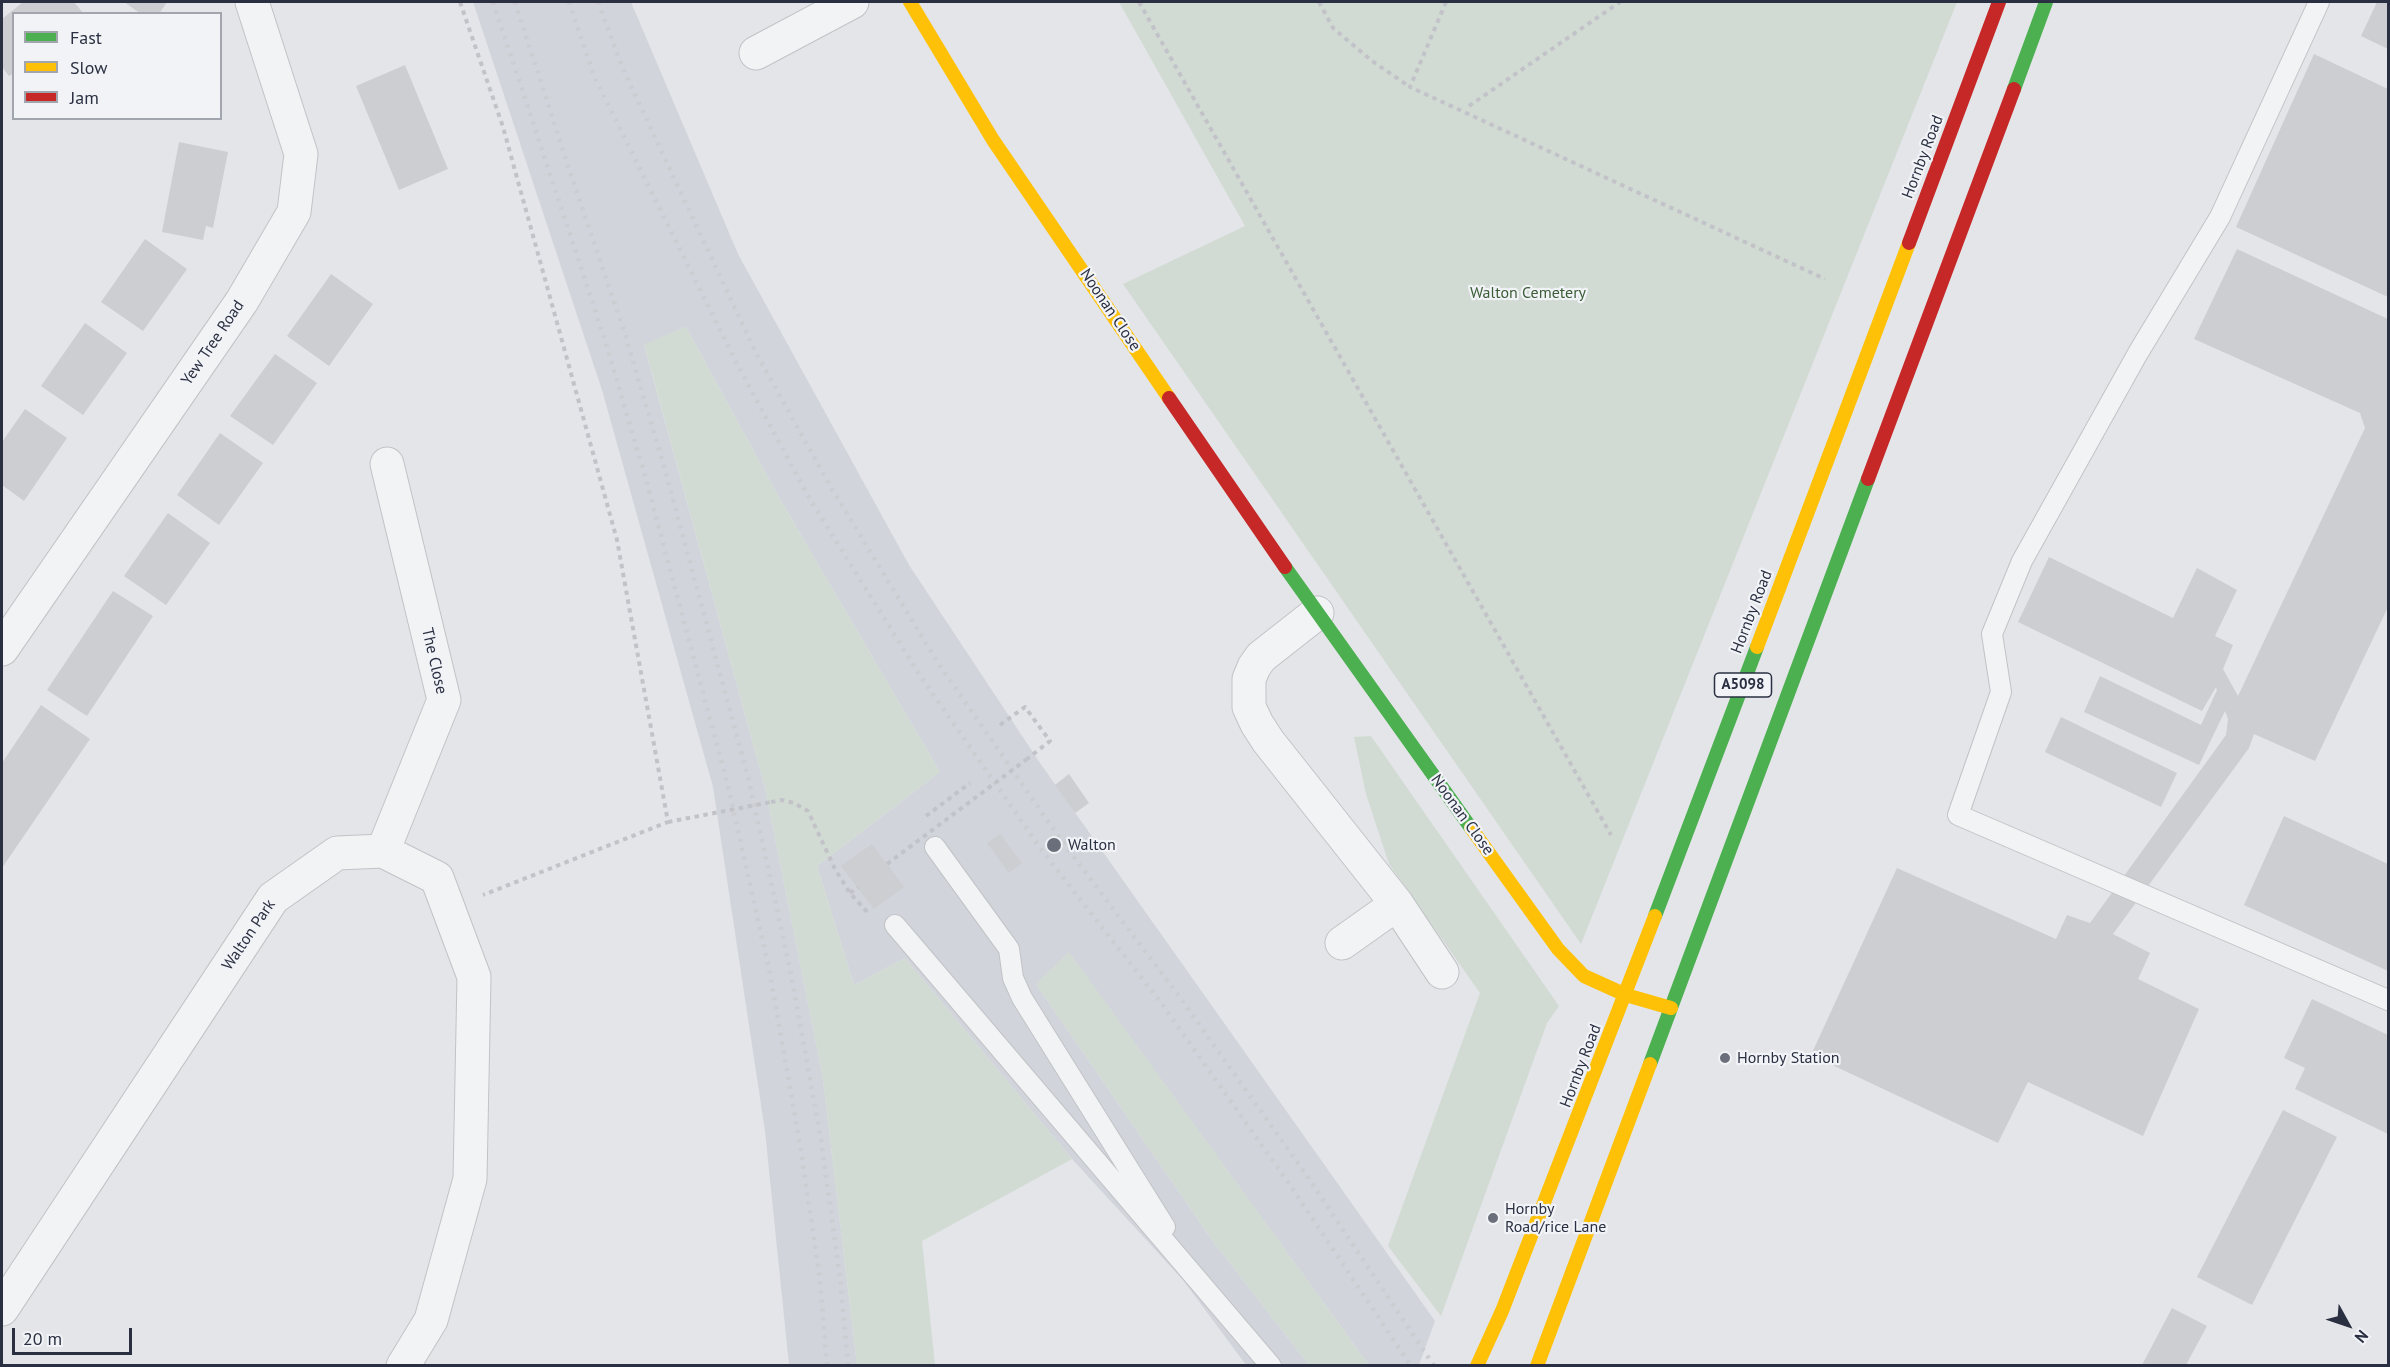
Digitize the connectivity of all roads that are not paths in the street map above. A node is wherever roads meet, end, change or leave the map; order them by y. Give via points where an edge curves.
1 (252, 2) edge
2 (852, 2) edge
3 (910, 2) edge
4 (1999, 2) edge
5 (2046, 2) edge
6 (2319, 2) edge
7 (756, 53) dead end
8 (387, 465) dead end
9 (1317, 613) junction
10 (2, 649) edge
11 (935, 846) dead end
12 (383, 851) junction
13 (1396, 904) junction
14 (895, 925) dead end
15 (1342, 943) dead end
16 (1442, 972) dead end
17 (1626, 995) junction
18 (2388, 1000) edge
19 (1671, 1008) junction
20 (1199, 1283) junction
21 (2, 1309) edge
22 (403, 1365) edge
23 (1271, 1365) edge
24 (1477, 1365) edge
25 (1537, 1365) edge

1 - 10 street, Yew Tree Road via 301,154 294,212 243,301
2 - 7 street
3 - 9 main road, Noonan Close via 993,140
4 - 17 main road, Hornby Road / A5098
5 - 19 main road, A5098
6 - 18 lane via 2220,217 2138,353 2022,561 1992,634 2001,692 1958,815
8 - 12 street, The Close via 444,700
9 - 13 street via 1261,657 1249,679 1249,707 1268,741
9 - 17 main road, Noonan Close via 1558,949 1584,976
11 - 20 lane via 1009,949 1013,978 1022,998
12 - 21 street, Walton Park via 337,853 273,897
12 - 22 street, Walton Park via 437,878 474,976 470,1179 431,1320
13 - 15 street
13 - 16 street
14 - 20 lane
17 - 19 main road, Noonan Close
17 - 24 main road, Hornby Road / A5098 via 1502,1311
19 - 25 main road, A5098
20 - 23 lane

